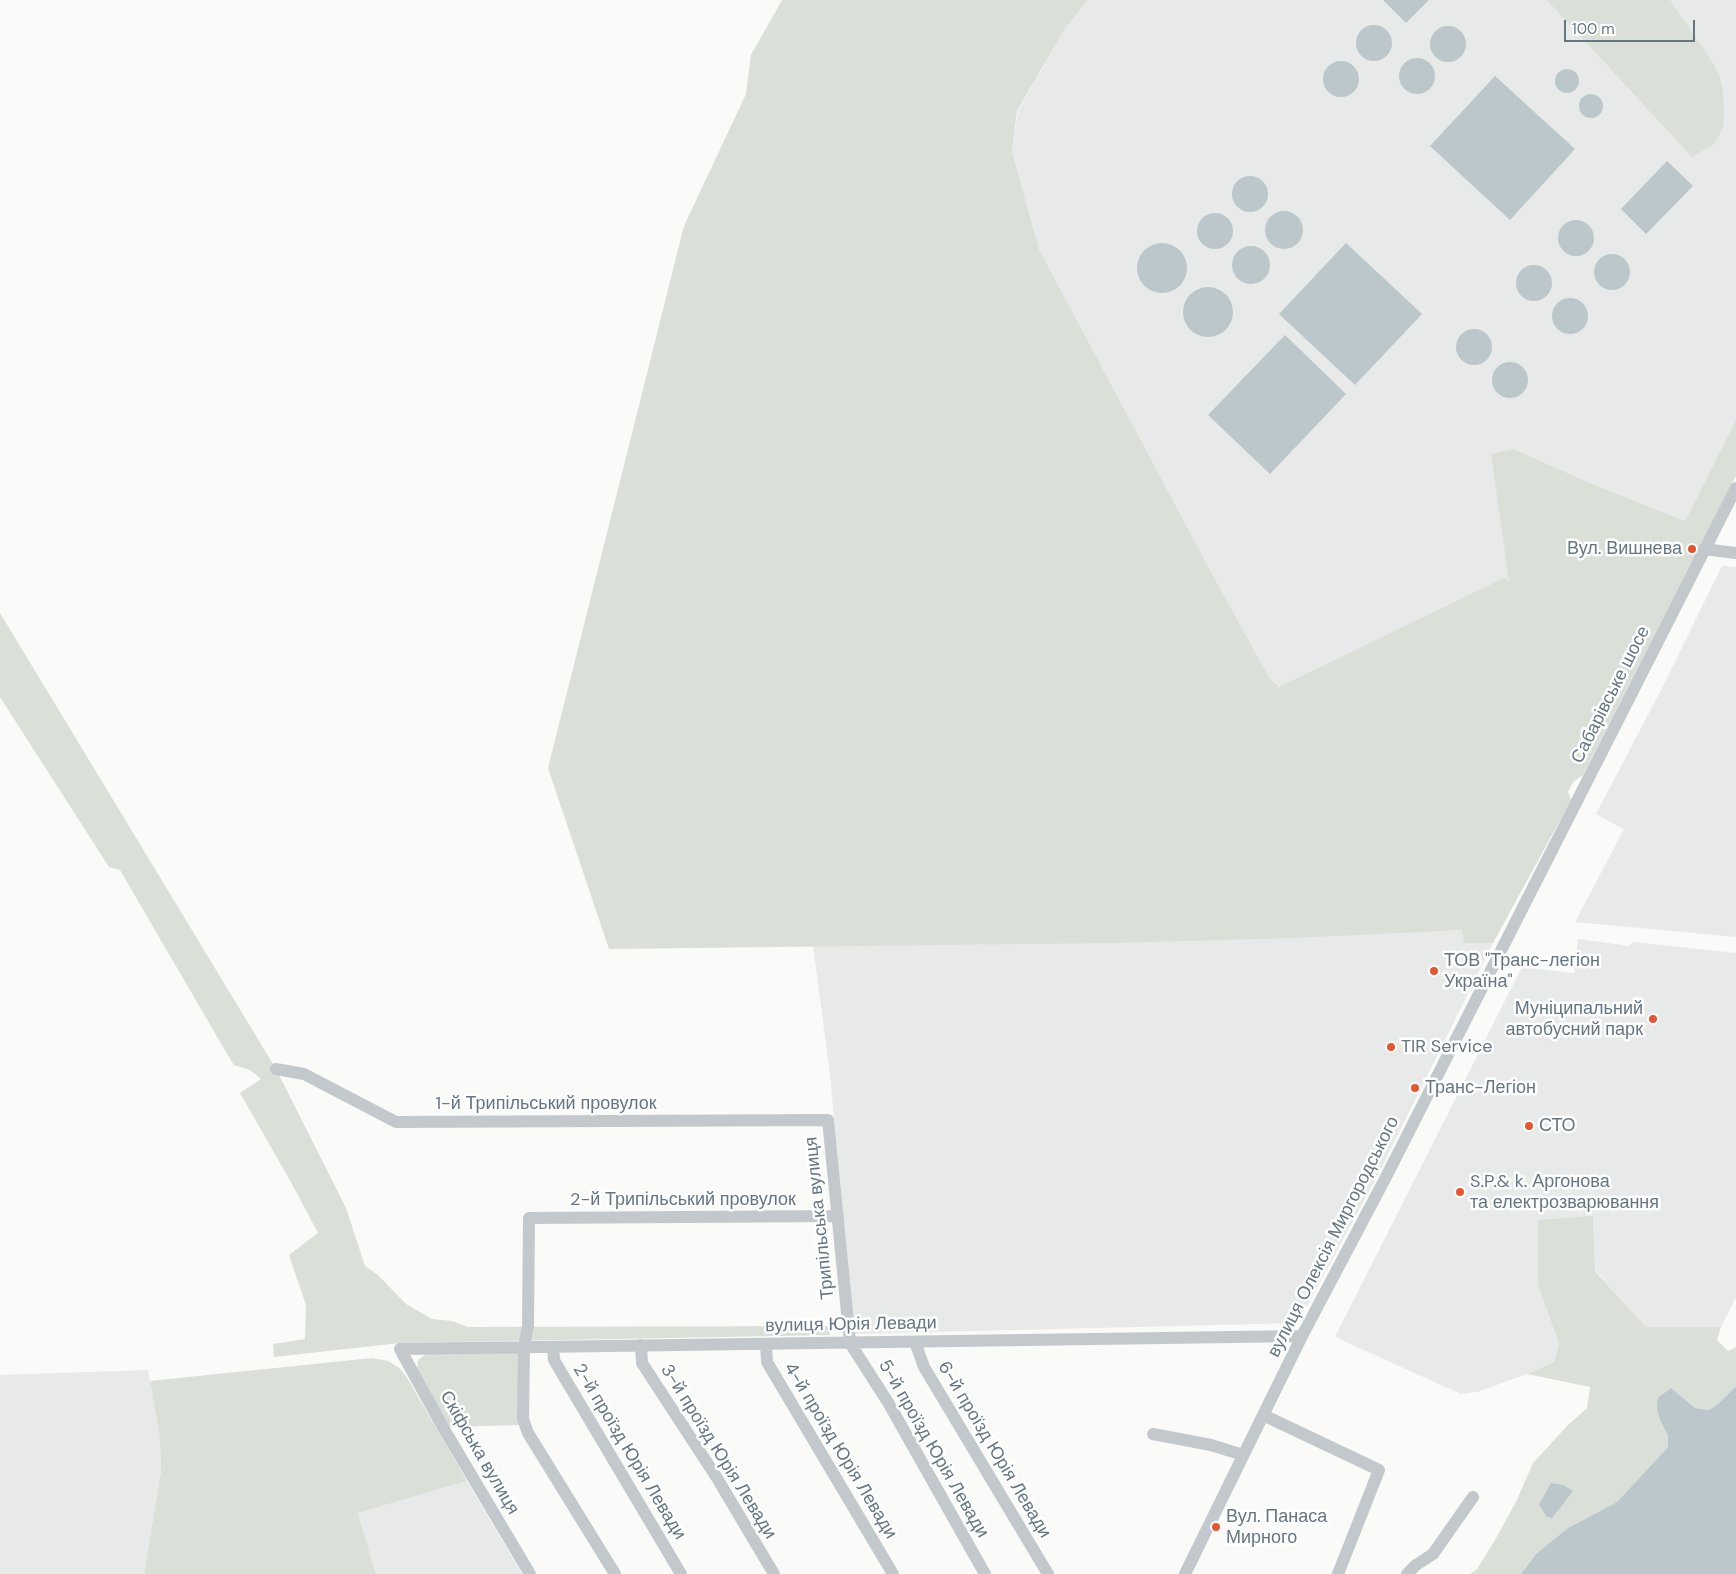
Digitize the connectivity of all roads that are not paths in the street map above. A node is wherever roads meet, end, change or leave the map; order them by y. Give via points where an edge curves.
1 (1736, 488) edge
2 (1704, 550) junction
3 (1736, 553) edge
4 (1517, 918) joint
5 (276, 1069) dead end
6 (828, 1120) joint
7 (838, 1216) junction
8 (1302, 1336) junction
9 (915, 1342) junction
10 (850, 1343) junction
11 (766, 1344) junction
12 (641, 1346) junction
13 (524, 1347) junction
14 (553, 1347) junction
15 (400, 1349) joint
16 (1263, 1415) junction
17 (1153, 1434) dead end
18 (1244, 1455) junction
19 (1473, 1497) dead end
20 (1187, 1573) edge
21 (530, 1574) edge
22 (615, 1574) edge
23 (681, 1574) edge
24 (774, 1574) edge
25 (893, 1574) edge
26 (985, 1574) edge
27 (1048, 1574) edge
28 (1338, 1574) edge
29 (1406, 1574) edge

1 - 2 street, Сабарівське шосе
2 - 3 street
2 - 4 street, Сабарівське шосе
4 - 8 street, вулиця Олексія Миргородського
5 - 6 street, 1-й Трипільський провулок via 304,1074 396,1122
6 - 7 street, Трипільська вулиця
7 - 10 street, Трипільська вулиця
7 - 13 street, 2-й Трипільський провулок via 529,1218 528,1326
8 - 9 street, вулиця Юрія Левади
8 - 16 street, вулиця Олексія Миргородського
9 - 10 street, вулиця Юрія Левади
9 - 27 street, 6-й проїзд Юрія Левади via 924,1367
10 - 11 street, вулиця Юрія Левади
10 - 26 street, 5-й проїзд Юрія Левади via 889,1404
11 - 12 street, вулиця Юрія Левади
11 - 25 street, 4-й проїзд Юрія Левади via 766,1362
12 - 14 street, вулиця Юрія Левади
12 - 24 street, 3-й проїзд Юрія Левади via 642,1363 717,1478
13 - 14 street, вулиця Юрія Левади
13 - 15 street, вулиця Юрія Левади
13 - 22 street via 523,1419 528,1433
14 - 23 street, 2-й проїзд Юрія Левади via 554,1360
15 - 21 street, Скіфська вулиця
16 - 18 street, вулиця Олексія Миргородського
16 - 28 street via 1379,1470
17 - 18 street via 1212,1445
18 - 20 street, вулиця Олексія Миргородського
19 - 29 street via 1434,1554

